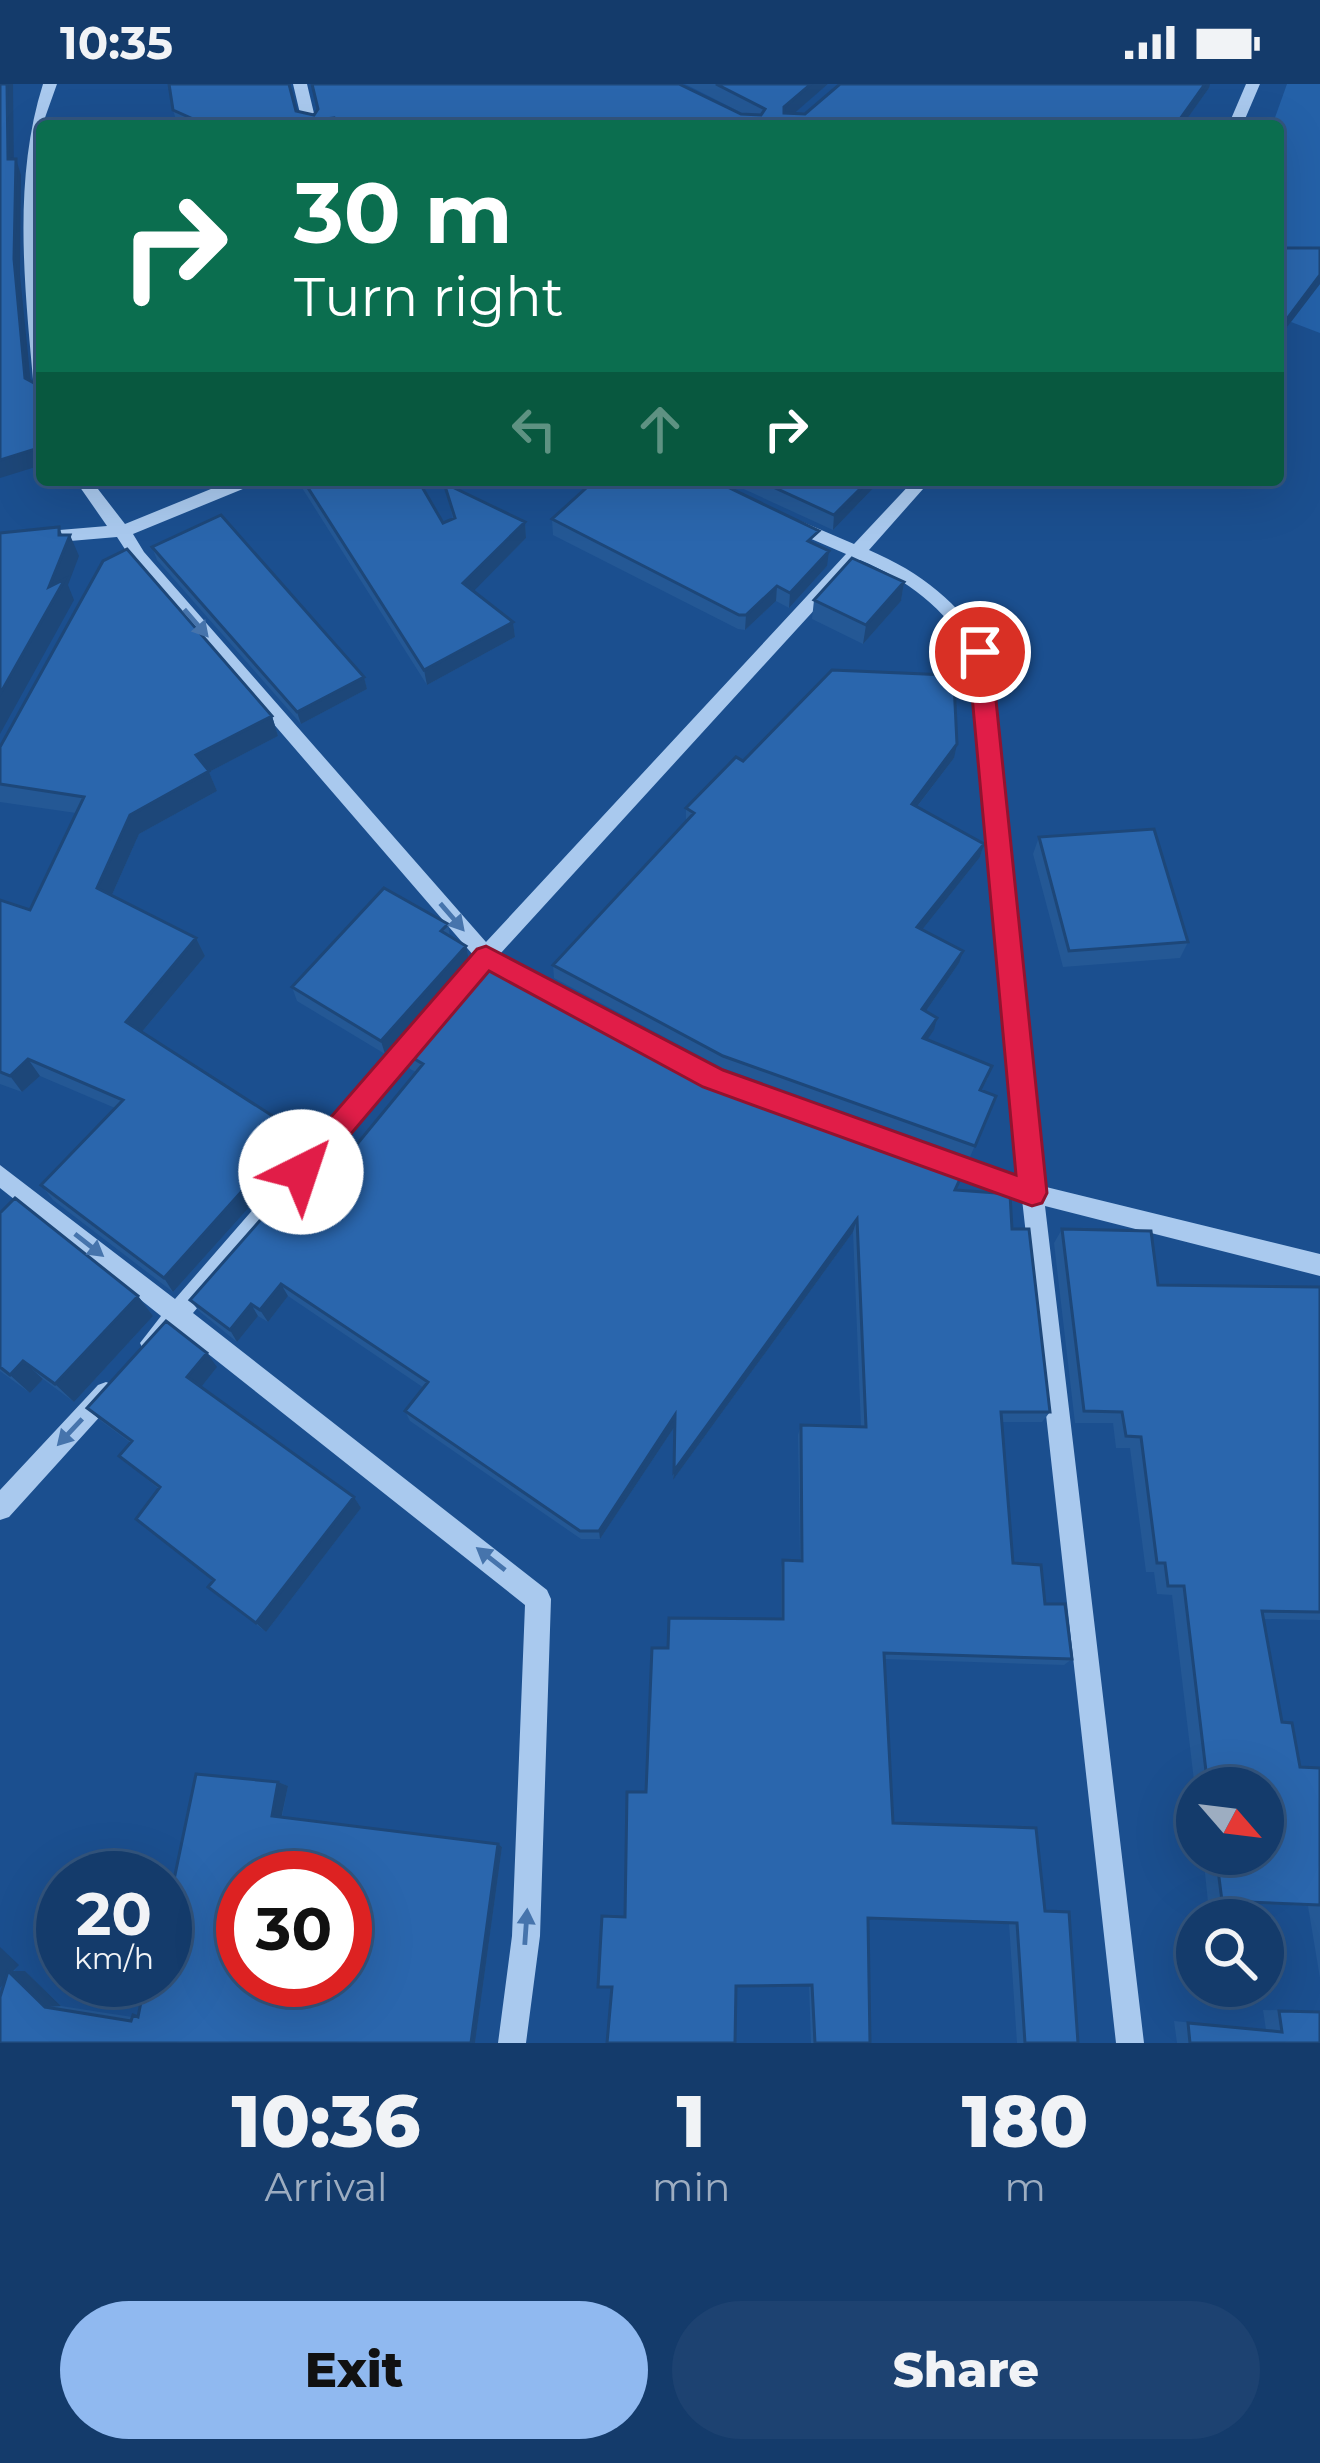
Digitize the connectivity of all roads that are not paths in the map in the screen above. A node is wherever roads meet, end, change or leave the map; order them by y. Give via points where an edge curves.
1 (50, 84) edge
2 (300, 84) edge
3 (1249, 85) edge
4 (39, 120) edge
5 (309, 120) edge
6 (1237, 120) edge
7 (36, 152) edge
8 (36, 328) edge
9 (85, 486) edge
10 (234, 486) edge
11 (916, 486) edge
12 (773, 515) edge
13 (126, 530) junction
14 (0, 541) edge
15 (115, 551) edge
16 (854, 553) junction
17 (486, 956) junction
18 (756, 1094) edge
19 (926, 1155) edge
20 (0, 1175) edge
21 (1032, 1193) junction
22 (1320, 1265) edge
23 (178, 1316) junction
24 (0, 1508) edge
25 (512, 2043) edge
26 (1130, 2043) edge

1 - 4 street
2 - 5 street
3 - 6 street
7 - 8 street via 29,256
9 - 13 street
10 - 13 street
11 - 16 street
12 - 16 street
13 - 14 street
13 - 15 street
13 -> 17 street via 138,556
16 - 17 street
16 - 21 street via 929,586 962,616 980,652
17 - 18 street
17 - 23 street
19 - 21 street
20 -> 23 street
21 - 22 street
21 - 26 street
23 -> 24 street
25 -> 23 street via 526,1936 538,1599

